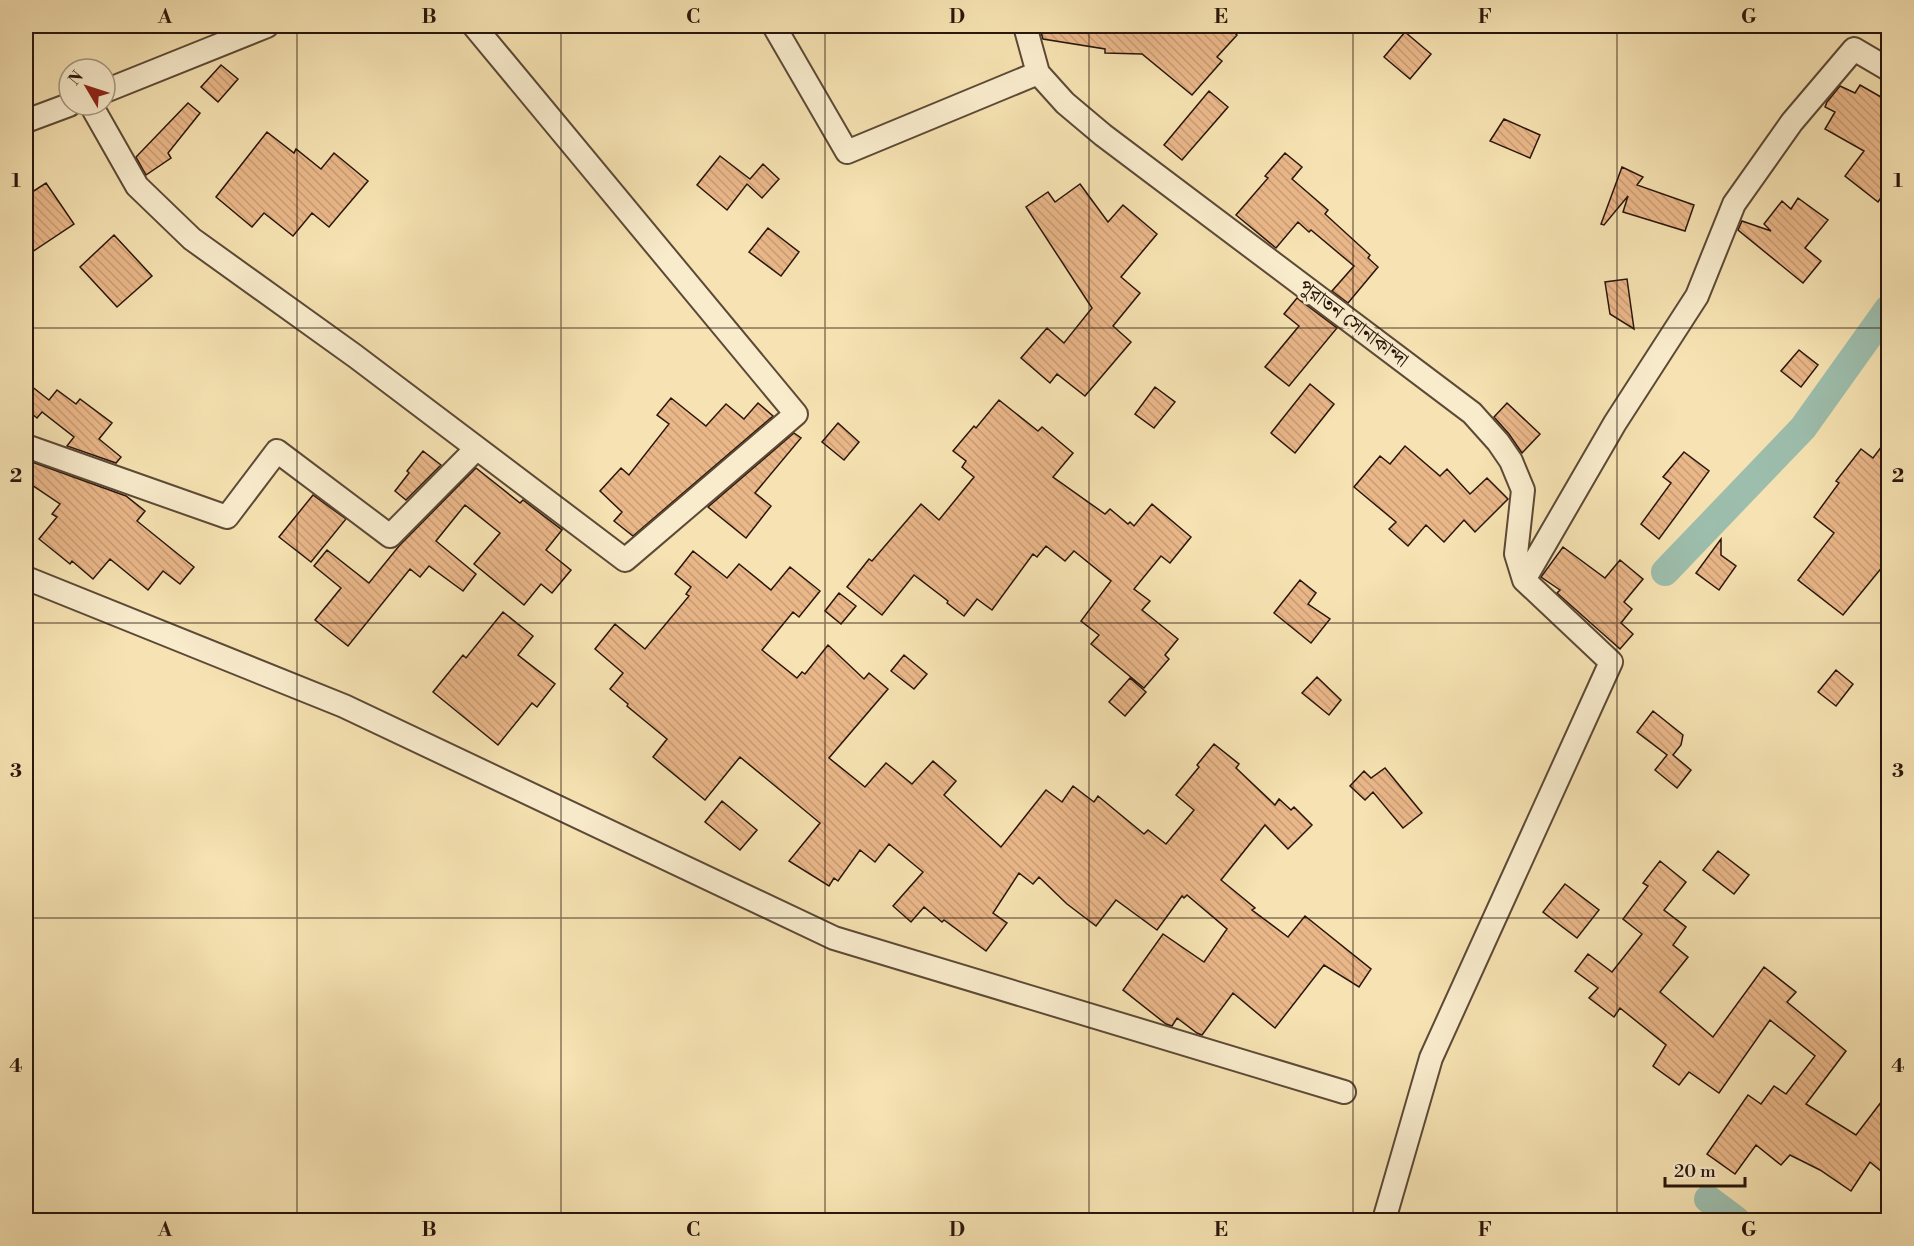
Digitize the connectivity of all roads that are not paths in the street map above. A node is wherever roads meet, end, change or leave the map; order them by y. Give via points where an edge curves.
1 (267, 26) edge
2 (474, 26) edge
3 (774, 26) edge
4 (1025, 26) edge
5 (1888, 69) edge
6 (1038, 73) junction
7 (117, 86) edge
8 (57, 109) edge
9 (98, 117) edge
10 (26, 121) edge
11 (26, 446) edge
12 (476, 449) junction
13 (26, 579) edge
14 (1524, 580) junction
15 (1344, 1092) dead end
16 (1384, 1221) edge

1 - 7 street
2 - 12 street via 796,414 625,560
3 - 6 street via 848,152
4 - 6 street, পুরাতন সোনাকান্দা
5 - 14 street via 1854,49 1786,131 1734,204 1696,296 1615,423
6 - 14 street, পুরাতন সোনাকান্দা via 1102,135 1472,413 1498,442 1523,490 1516,554
8 - 10 street
9 - 12 street via 137,186 192,239
11 - 12 street via 227,517 277,451 390,536
13 - 15 street via 345,706 834,938
14 - 16 street via 1611,662 1431,1058

